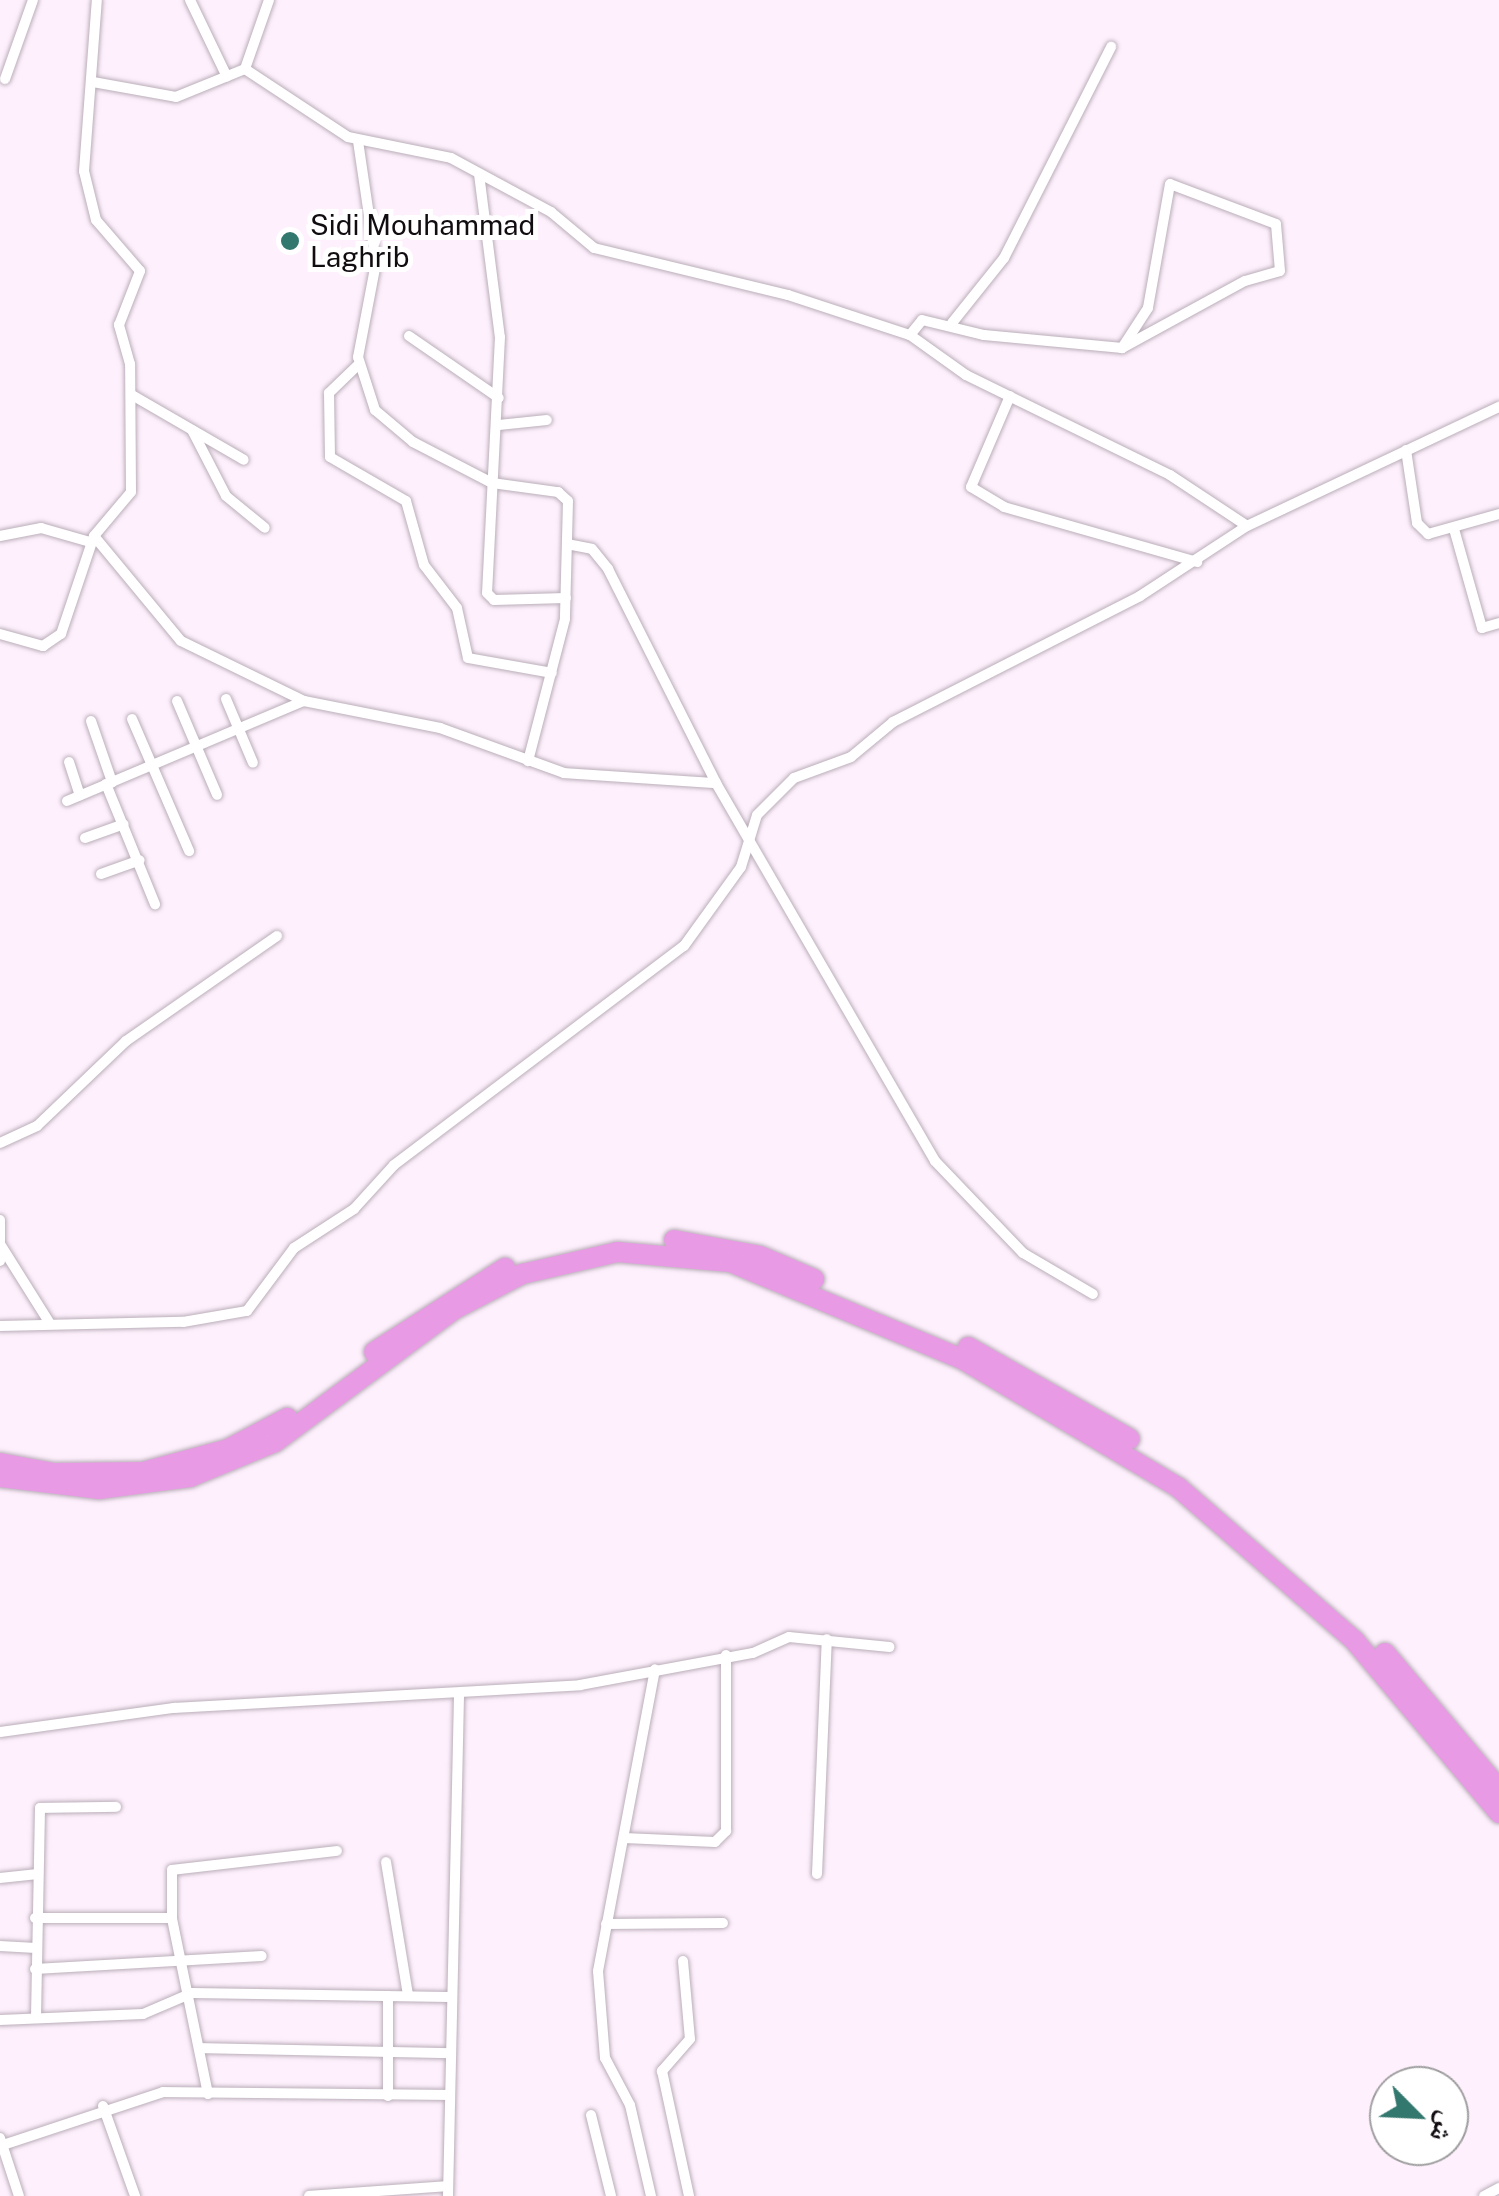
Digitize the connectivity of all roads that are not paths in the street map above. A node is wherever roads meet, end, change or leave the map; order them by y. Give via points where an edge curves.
1 (33, 0) edge
2 (98, 0) edge
3 (190, 0) edge
4 (269, 0) edge
5 (1111, 47) dead end
6 (245, 69) junction
7 (227, 77) junction
8 (6, 80) dead end
9 (93, 82) junction
10 (358, 141) junction
11 (479, 174) junction
12 (952, 322) junction
13 (910, 334) junction
14 (409, 336) dead end
15 (1122, 348) junction
16 (359, 364) junction
17 (132, 395) junction
18 (1010, 396) junction
19 (499, 398) junction
20 (1499, 406) edge
21 (547, 420) dead end
22 (499, 425) junction
23 (192, 429) junction
24 (1406, 450) junction
25 (244, 460) dead end
26 (492, 483) junction
27 (1499, 514) edge
28 (1247, 526) junction
29 (265, 528) dead end
30 (1454, 529) junction
31 (0, 536) edge
32 (92, 539) junction
33 (567, 544) junction
34 (1197, 562) junction
35 (566, 598) junction
36 (1499, 624) edge
37 (0, 634) edge
38 (552, 673) junction
39 (226, 699) dead end
40 (177, 701) dead end
41 (304, 702) junction
42 (132, 720) dead end
43 (91, 721) dead end
44 (239, 730) junction
45 (197, 748) junction
46 (528, 761) junction
47 (68, 762) dead end
48 (253, 764) dead end
49 (152, 766) junction
50 (716, 782) junction
51 (109, 783) junction
52 (80, 795) junction
53 (217, 796) dead end
54 (67, 801) dead end
55 (124, 824) junction
56 (86, 838) dead end
57 (750, 839) junction
58 (189, 851) dead end
59 (140, 860) junction
60 (101, 874) dead end
61 (155, 904) dead end
62 (277, 936) dead end
63 (0, 1143) edge
64 (0, 1220) edge
65 (2, 1243) edge
66 (0, 1261) edge
67 (1093, 1294) dead end
68 (49, 1322) junction
69 (0, 1325) edge
70 (0, 1462) edge
71 (0, 1477) edge
72 (827, 1639) junction
73 (890, 1647) dead end
74 (726, 1655) junction
75 (655, 1669) junction
76 (459, 1695) junction
77 (0, 1732) edge
78 (1499, 1790) edge
79 (116, 1807) dead end
80 (1499, 1813) edge
81 (624, 1838) junction
82 (337, 1852) dead end
83 (386, 1862) dead end
84 (38, 1874) junction
85 (817, 1874) dead end
86 (0, 1878) edge
87 (36, 1918) junction
88 (172, 1918) junction
89 (724, 1922) dead end
90 (606, 1924) junction
91 (0, 1946) edge
92 (36, 1948) junction
93 (262, 1956) dead end
94 (683, 1961) dead end
95 (181, 1962) junction
96 (35, 1968) junction
97 (192, 1993) junction
98 (408, 1995) junction
99 (388, 1996) junction
100 (449, 1997) junction
101 (36, 2017) junction
102 (0, 2020) edge
103 (200, 2048) junction
104 (388, 2052) junction
105 (448, 2053) junction
106 (208, 2094) junction
107 (448, 2095) junction
108 (388, 2096) junction
109 (104, 2106) junction
110 (591, 2115) dead end
111 (2, 2141) edge
112 (1499, 2188) edge
113 (448, 2191) edge
114 (20, 2196) edge
115 (135, 2196) edge
116 (309, 2196) edge
117 (611, 2196) edge
118 (650, 2196) edge
119 (689, 2196) edge
120 (1484, 2196) edge

1 - 8 street
2 - 9 street
3 - 7 street
4 - 6 street
5 - 12 street via 1004,258
6 - 7 street
6 - 10 street
7 - 9 street via 165,98
9 - 17 street via 86,188 102,230 140,271 119,325
10 - 11 street via 451,158
10 - 16 street via 376,258
11 - 13 street via 551,212 594,248 788,294
11 - 19 street via 492,244
12 - 13 street via 922,320
12 - 15 street via 984,335
13 - 18 street
14 - 19 street
15 - 15 street via 1245,281 1280,270 1276,224 1170,184 1148,308
16 - 26 street via 375,410 413,442
16 - 38 street via 329,393 330,457 406,501 424,564 457,608 472,661
17 - 23 street
17 - 32 street via 131,492
18 - 28 street via 1170,476
18 - 34 street via 971,487 1004,506
19 - 22 street
20 - 24 street
21 - 22 street
22 - 26 street
23 - 25 street
23 - 29 street via 226,496
24 - 28 street
24 - 30 street via 1417,523 1432,535
26 - 33 street via 563,494
26 - 35 street via 489,598
27 - 30 street
28 - 34 street
30 - 36 street via 1482,628
31 - 32 street via 55,529
32 - 37 street via 58,638 43,646
32 - 41 street via 181,641
33 - 35 street
33 - 50 street via 592,549 608,569
34 - 57 street via 930,701 852,757 794,778 757,815
35 - 38 street
38 - 46 street
39 - 44 street
40 - 45 street
41 - 44 street
41 - 46 street via 440,728
42 - 49 street
43 - 51 street
44 - 45 street
44 - 48 street
45 - 49 street
45 - 53 street
46 - 50 street via 564,773
47 - 52 street
49 - 51 street
49 - 58 street
50 - 57 street
51 - 52 street
51 - 55 street
52 - 54 street
55 - 56 street
55 - 59 street
57 - 67 street via 935,1160 1023,1252
57 - 68 street via 740,867 684,946 394,1165 354,1210 294,1248 247,1311 183,1322
59 - 60 street
59 - 61 street
62 - 63 street via 126,1041 37,1126
64 - 65 street
65 - 66 street
65 - 68 street
68 - 69 street
70 - 78 highway via 99,1475 186,1463 268,1430 418,1318 528,1258 585,1243 702,1242 760,1256 925,1326 1102,1420 1187,1477 1345,1610
71 - 80 highway via 98,1489 190,1477 275,1442 455,1309 522,1274 617,1252 716,1259 948,1352 1178,1488 1354,1640
72 - 73 street
72 - 74 street via 790,1637
72 - 85 street
74 - 75 street
74 - 81 street via 726,1830 715,1842
75 - 76 street
75 - 81 street
76 - 77 street via 174,1708
76 - 100 street
79 - 84 street via 41,1807
81 - 90 street
82 - 88 street via 175,1867
83 - 98 street
84 - 86 street
84 - 87 street
87 - 88 street
87 - 92 street
88 - 95 street
89 - 90 street
90 - 118 street via 598,1971 604,2058 630,2105
91 - 92 street
92 - 96 street
93 - 95 street
94 - 119 street via 690,2039 662,2072
95 - 96 street
95 - 97 street
96 - 101 street
97 - 99 street
97 - 101 street via 143,2014
97 - 103 street
98 - 99 street
98 - 100 street
99 - 104 street
100 - 105 street
101 - 102 street
103 - 104 street
103 - 106 street
104 - 105 street
104 - 108 street
105 - 107 street
106 - 108 street
106 - 109 street via 163,2092
107 - 108 street
107 - 113 street
109 - 111 street
109 - 115 street
110 - 117 street
111 - 114 street
112 - 120 street
113 - 116 street

